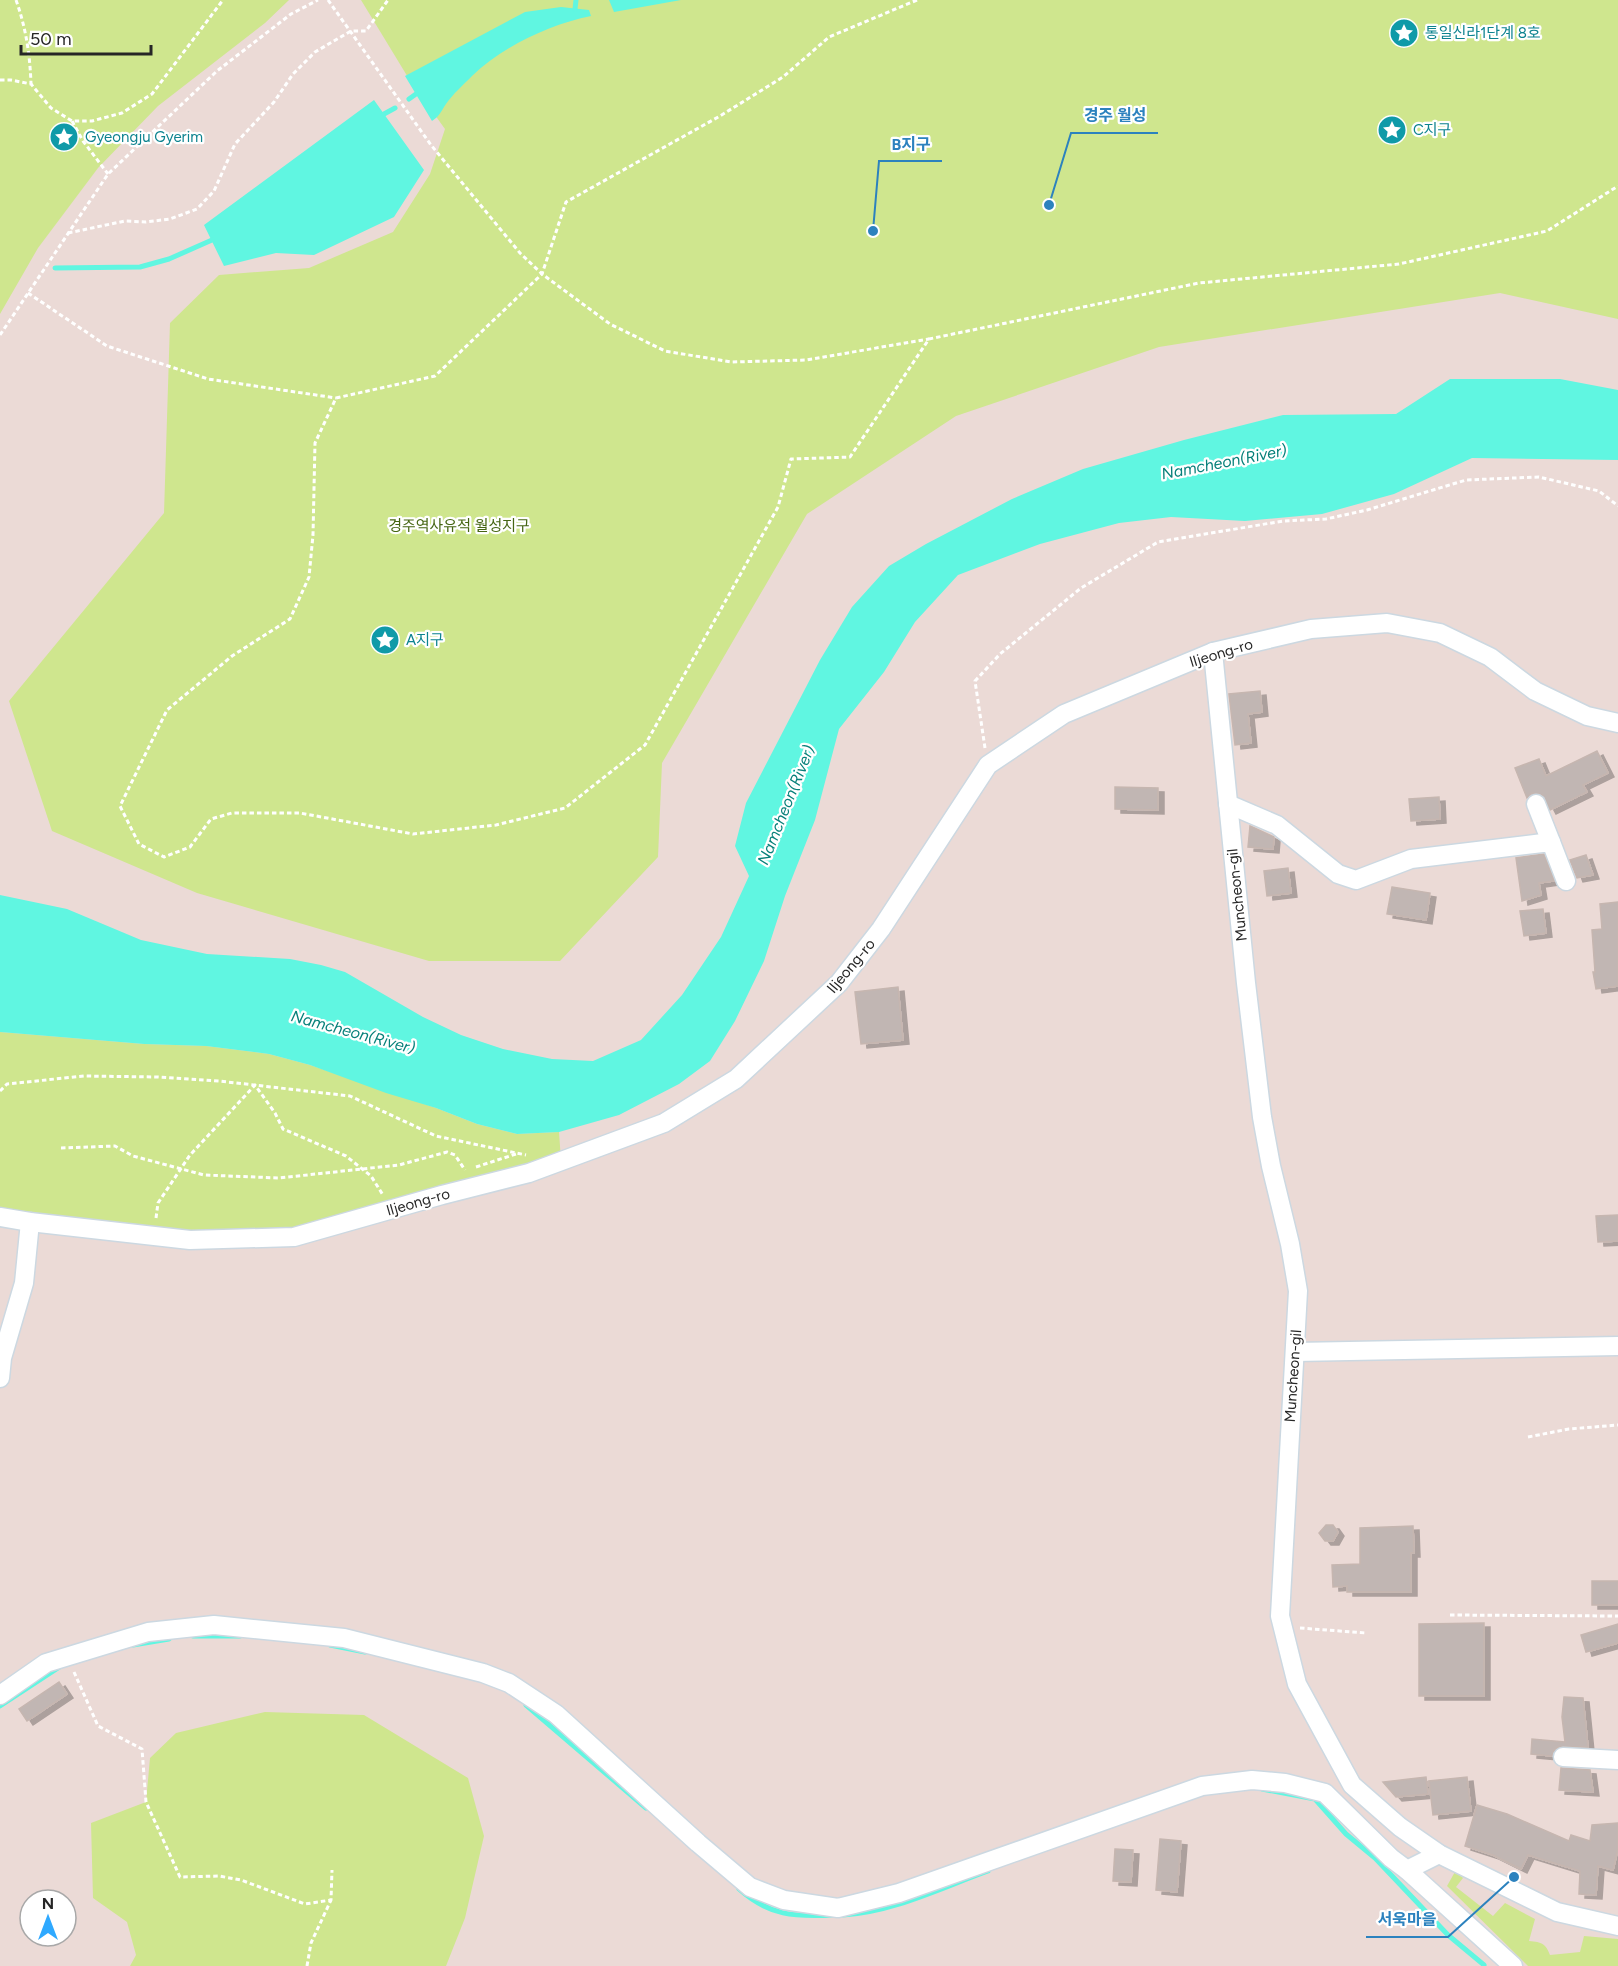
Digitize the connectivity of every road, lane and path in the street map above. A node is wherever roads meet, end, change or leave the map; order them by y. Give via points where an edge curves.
1 (16, 0) edge
2 (223, 0) edge
3 (318, 0) edge
4 (328, 0) edge
5 (388, 0) edge
6 (917, 0) edge
7 (351, 32) junction
8 (0, 80) edge
9 (31, 84) junction
10 (72, 121) junction
11 (108, 174) junction
12 (1618, 186) edge
13 (68, 233) junction
14 (542, 274) junction
15 (28, 293) junction
16 (0, 335) edge
17 (929, 339) junction
18 (336, 398) junction
19 (1618, 506) edge
20 (1213, 652) junction
21 (1618, 723) edge
22 (988, 765) junction
23 (1228, 804) junction
24 (1536, 804) dead end
25 (1551, 842) junction
26 (1566, 881) dead end
27 (255, 1085) junction
28 (0, 1091) edge
29 (61, 1148) dead end
30 (518, 1154) junction
31 (528, 1155) dead end
32 (363, 1169) junction
33 (181, 1170) junction
34 (465, 1170) junction
35 (455, 1173) dead end
36 (376, 1200) dead end
37 (0, 1217) edge
38 (30, 1222) junction
39 (155, 1223) dead end
40 (1618, 1346) edge
41 (1295, 1352) junction
42 (0, 1378) edge
43 (1618, 1425) edge
44 (1528, 1437) dead end
45 (1450, 1615) dead end
46 (1618, 1616) edge
47 (1283, 1627) junction
48 (1366, 1633) dead end
49 (70, 1664) dead end
50 (0, 1695) edge
51 (1563, 1757) dead end
52 (1618, 1760) edge
53 (1439, 1854) junction
54 (1407, 1869) junction
55 (332, 1870) dead end
56 (331, 1900) junction
57 (1618, 1926) edge
58 (307, 1966) edge
59 (1513, 1966) edge

1 - 9 path via 30,57
2 - 10 path via 152,94 122,113 92,121
3 - 11 path via 291,14 217,71
4 - 7 path
5 - 7 path via 366,31
6 - 14 path via 830,37 783,77 566,202
7 - 13 path via 315,52 293,74 274,102 235,144 214,191 196,209 170,219 125,221
7 - 14 path via 431,145
8 - 9 path
9 - 10 path via 51,108
10 - 11 path
11 - 13 path
12 - 17 path via 1547,231 1400,264 1199,283
13 - 15 path
14 - 17 path via 610,324 665,351 731,362 806,360
14 - 18 path via 435,376
15 - 16 path
15 - 18 path via 107,346 208,379
17 - 18 path via 850,457 791,459 778,507 645,745 565,808 496,825 412,834 300,813 232,813 211,819 190,847 164,857 139,844 120,806 167,710 232,656 290,619 309,577 315,442
19 - 22 path via 1599,491 1539,477 1466,480 1326,519 1283,521 1158,542 1081,588 1000,654 975,681
20 - 21 street, Iljeong-ro via 1311,629 1387,623 1440,633 1490,657 1535,691 1587,716
20 - 22 street, Iljeong-ro via 1065,714
20 - 23 street, Muncheon-gil
22 - 38 street, Iljeong-ro via 881,929 839,983 736,1079 664,1123 528,1173 294,1237 190,1240
23 - 25 street via 1277,825 1338,873 1356,880 1412,859
23 - 41 street, Muncheon-gil via 1262,1117 1298,1291
24 - 25 street
25 - 26 street
27 - 28 path via 84,1076 7,1084
27 - 30 path via 350,1096 436,1136
27 - 32 path via 283,1129 346,1156
27 - 33 path via 190,1155
29 - 33 path via 115,1146 133,1156
30 - 31 path
30 - 34 path
32 - 33 path via 279,1178 204,1175
32 - 34 path via 399,1165 447,1152 455,1155
32 - 36 path via 384,1197
33 - 39 path via 158,1203
34 - 35 path
37 - 38 street, Iljeong-ro
38 - 42 street via 24,1283
40 - 41 street
41 - 47 street, Muncheon-gil via 1280,1616
43 - 44 path
45 - 46 path
47 - 48 path
47 - 53 street, Muncheon-gil via 1297,1684 1352,1785 1400,1827
49 - 56 path via 98,1726 142,1749 146,1802 180,1877 241,1880 306,1904
50 - 54 street via 46,1663 148,1632 214,1625 344,1638 483,1673 508,1683 556,1714 750,1887 784,1900 838,1908 899,1893 1202,1786 1252,1780 1325,1793
51 - 52 street
53 - 54 street
53 - 57 street, Muncheon-gil via 1557,1912
54 - 59 street
55 - 56 path
56 - 58 path via 311,1943

